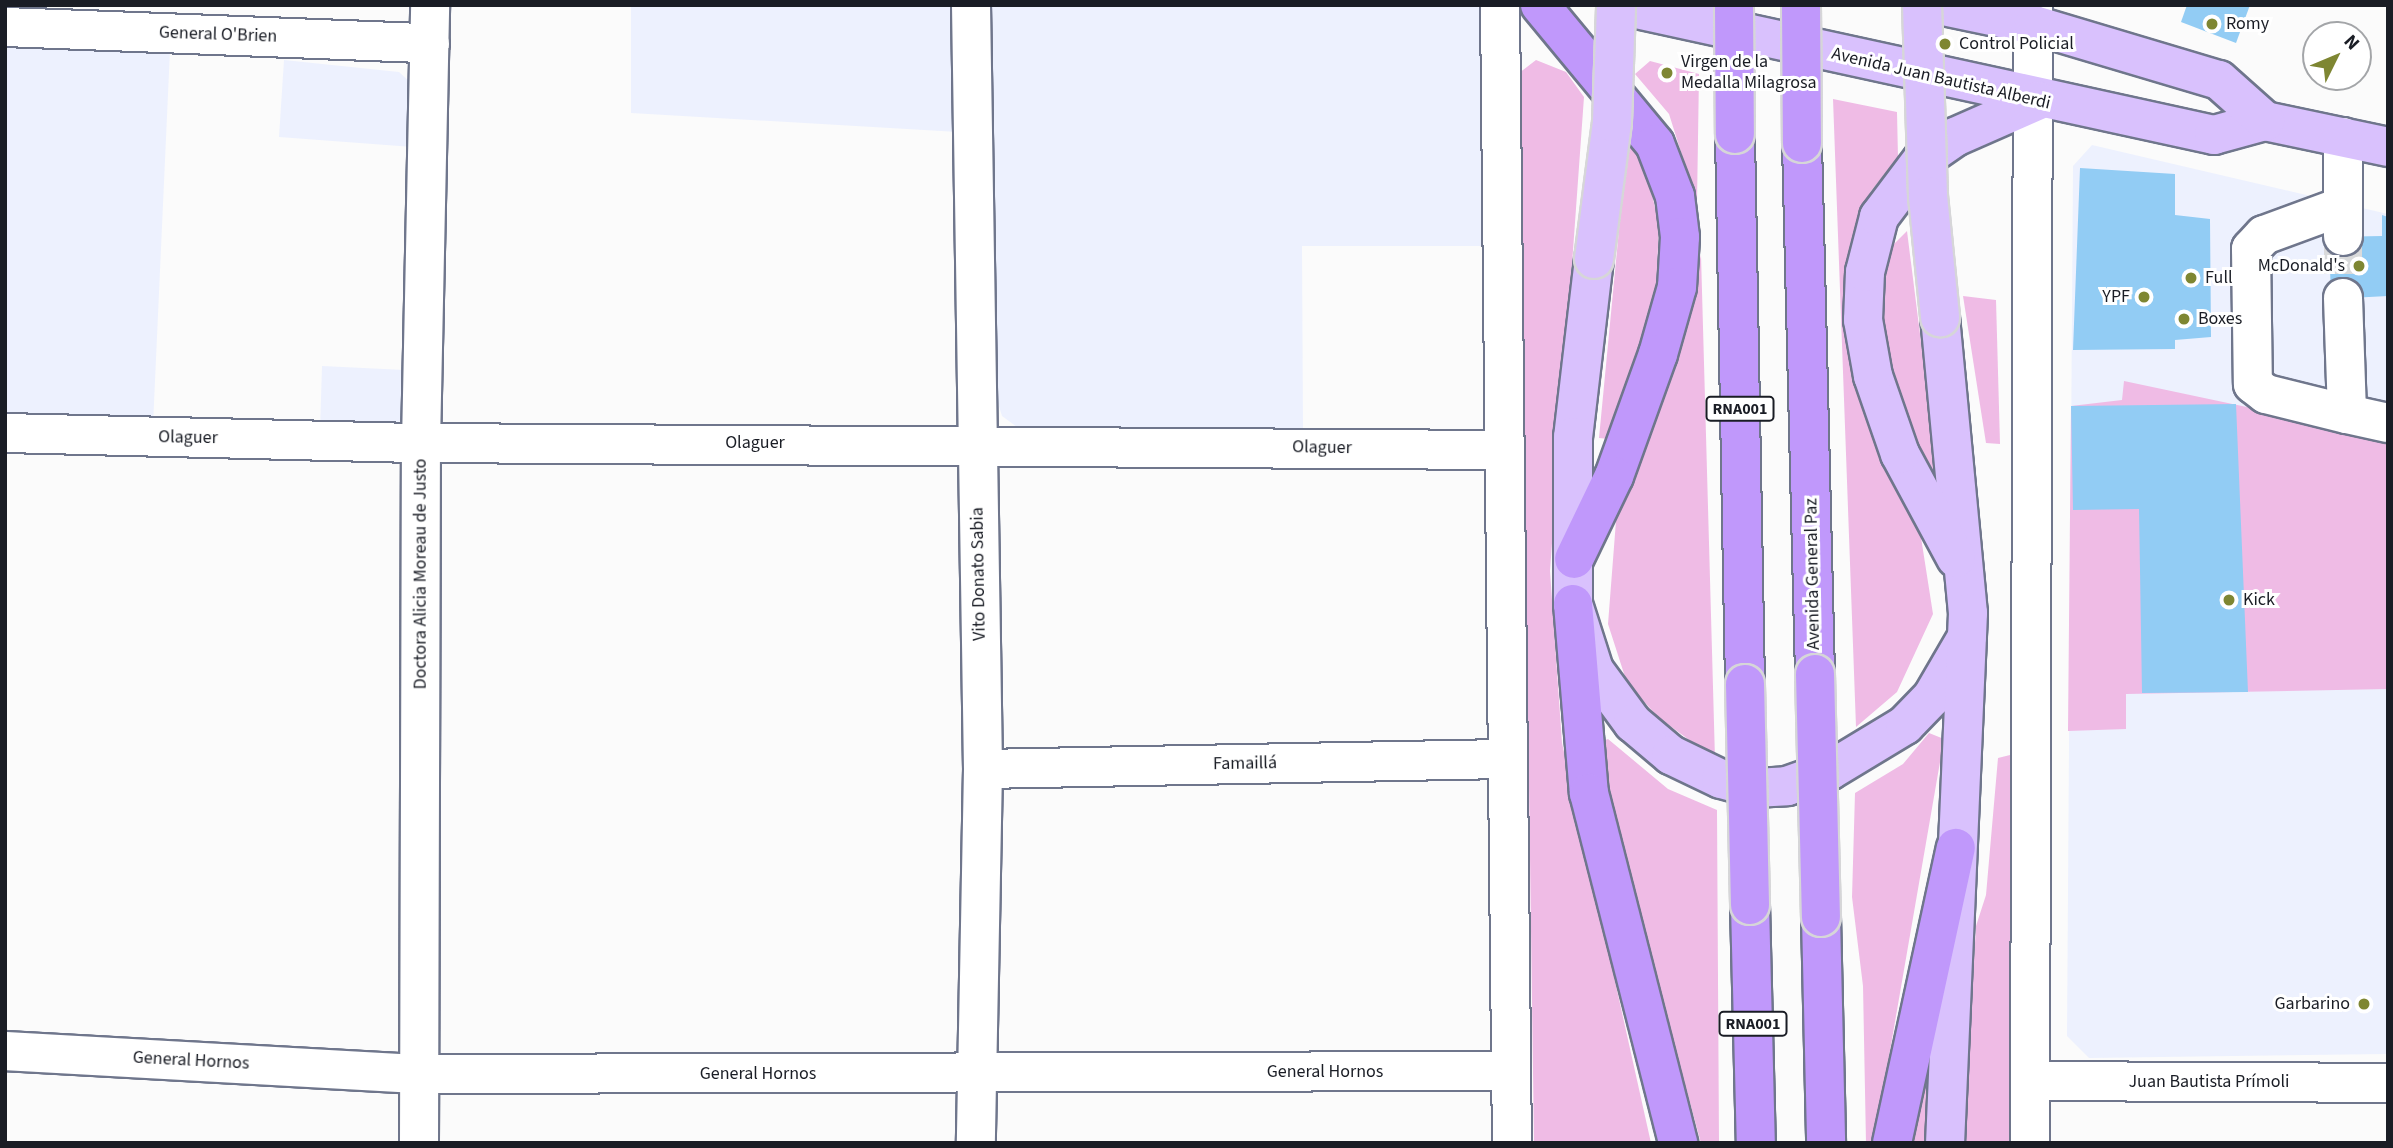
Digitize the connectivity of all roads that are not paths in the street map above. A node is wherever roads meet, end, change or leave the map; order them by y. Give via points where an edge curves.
1 (430, 5) edge
2 (971, 5) edge
3 (1500, 5) edge
4 (1540, 5) edge
5 (1617, 5) edge
6 (1734, 5) edge
7 (1801, 5) edge
8 (1922, 5) edge
9 (1938, 5) edge
10 (2026, 12) edge
11 (5, 27) edge
12 (430, 43) junction
13 (2037, 101) junction
14 (2264, 121) junction
15 (2343, 137) junction
16 (2388, 147) edge
17 (2343, 298) tunnel mouth
18 (2347, 414) junction
19 (2388, 423) edge
20 (5, 433) edge
21 (421, 443) junction
22 (976, 443) junction
23 (1504, 450) junction
24 (1574, 559) junction
25 (1964, 572) junction
26 (1573, 604) junction
27 (1968, 637) junction
28 (1506, 759) junction
29 (983, 768) junction
30 (1956, 848) junction
31 (5, 1051) edge
32 (1511, 1071) junction
33 (976, 1073) junction
34 (420, 1074) junction
35 (2030, 1082) junction
36 (2388, 1083) edge
37 (419, 1143) edge
38 (976, 1143) edge
39 (1512, 1143) edge
40 (1678, 1143) edge
41 (1756, 1143) edge
42 (1826, 1143) edge
43 (1892, 1143) edge
44 (1945, 1143) edge
45 (2030, 1143) edge

1 - 12 street, Doctora Alicia Moreau de Justo
2 - 22 street, Vito Donato Sabia
3 - 23 street
4 - 24 highway via 1655,144 1675,195 1680,237 1669,321 1614,476
5 - 13 main road, Avenida Juan Bautista Alberdi
5 - 24 main road, bridge via 1612,122 1573,437
6 - 41 highway, RNA001, bridge
7 - 42 highway, Avenida General Paz, bridge
8 - 25 main road, bridge via 1928,197
9 - 10 main road
10 - 13 street
10 - 14 main road via 2219,80
11 - 12 street, General O'Brien
12 - 21 street, Doctora Alicia Moreau de Justo
13 - 14 main road, Avenida Juan Bautista Alberdi via 2214,135
13 - 25 main road via 1955,136 1922,160 1879,217 1865,272 1863,320 1873,376 1900,454
13 - 35 street
14 - 15 main road, Avenida Juan Bautista Alberdi
15 - 16 main road, Avenida Juan Bautista Alberdi
15 - 18 street via 2343,221 2264,235 2251,249 2253,384 2266,394
17 - 18 street
18 - 19 street
20 - 21 street, Olaguer
21 - 22 street, Olaguer
21 - 34 street, Doctora Alicia Moreau de Justo
22 - 23 street, Olaguer
22 - 29 street, Vito Donato Sabia
23 - 28 street
24 - 26 main road
25 - 27 main road
26 - 27 main road via 1594,670 1633,723 1671,755 1754,788 1787,786 1829,771 1905,725 1932,697
26 - 40 highway via 1589,793
27 - 30 main road
28 - 29 street, Famaillá
28 - 32 street
29 - 33 street, Vito Donato Sabia
30 - 43 highway
30 - 44 main road
31 - 34 street, General Hornos
32 - 33 street, General Hornos
32 - 39 street
33 - 34 street, General Hornos
33 - 38 street, Vito Donato Sabia
34 - 37 street, Doctora Alicia Moreau de Justo
35 - 36 street, Juan Bautista Prímoli
35 - 45 street

